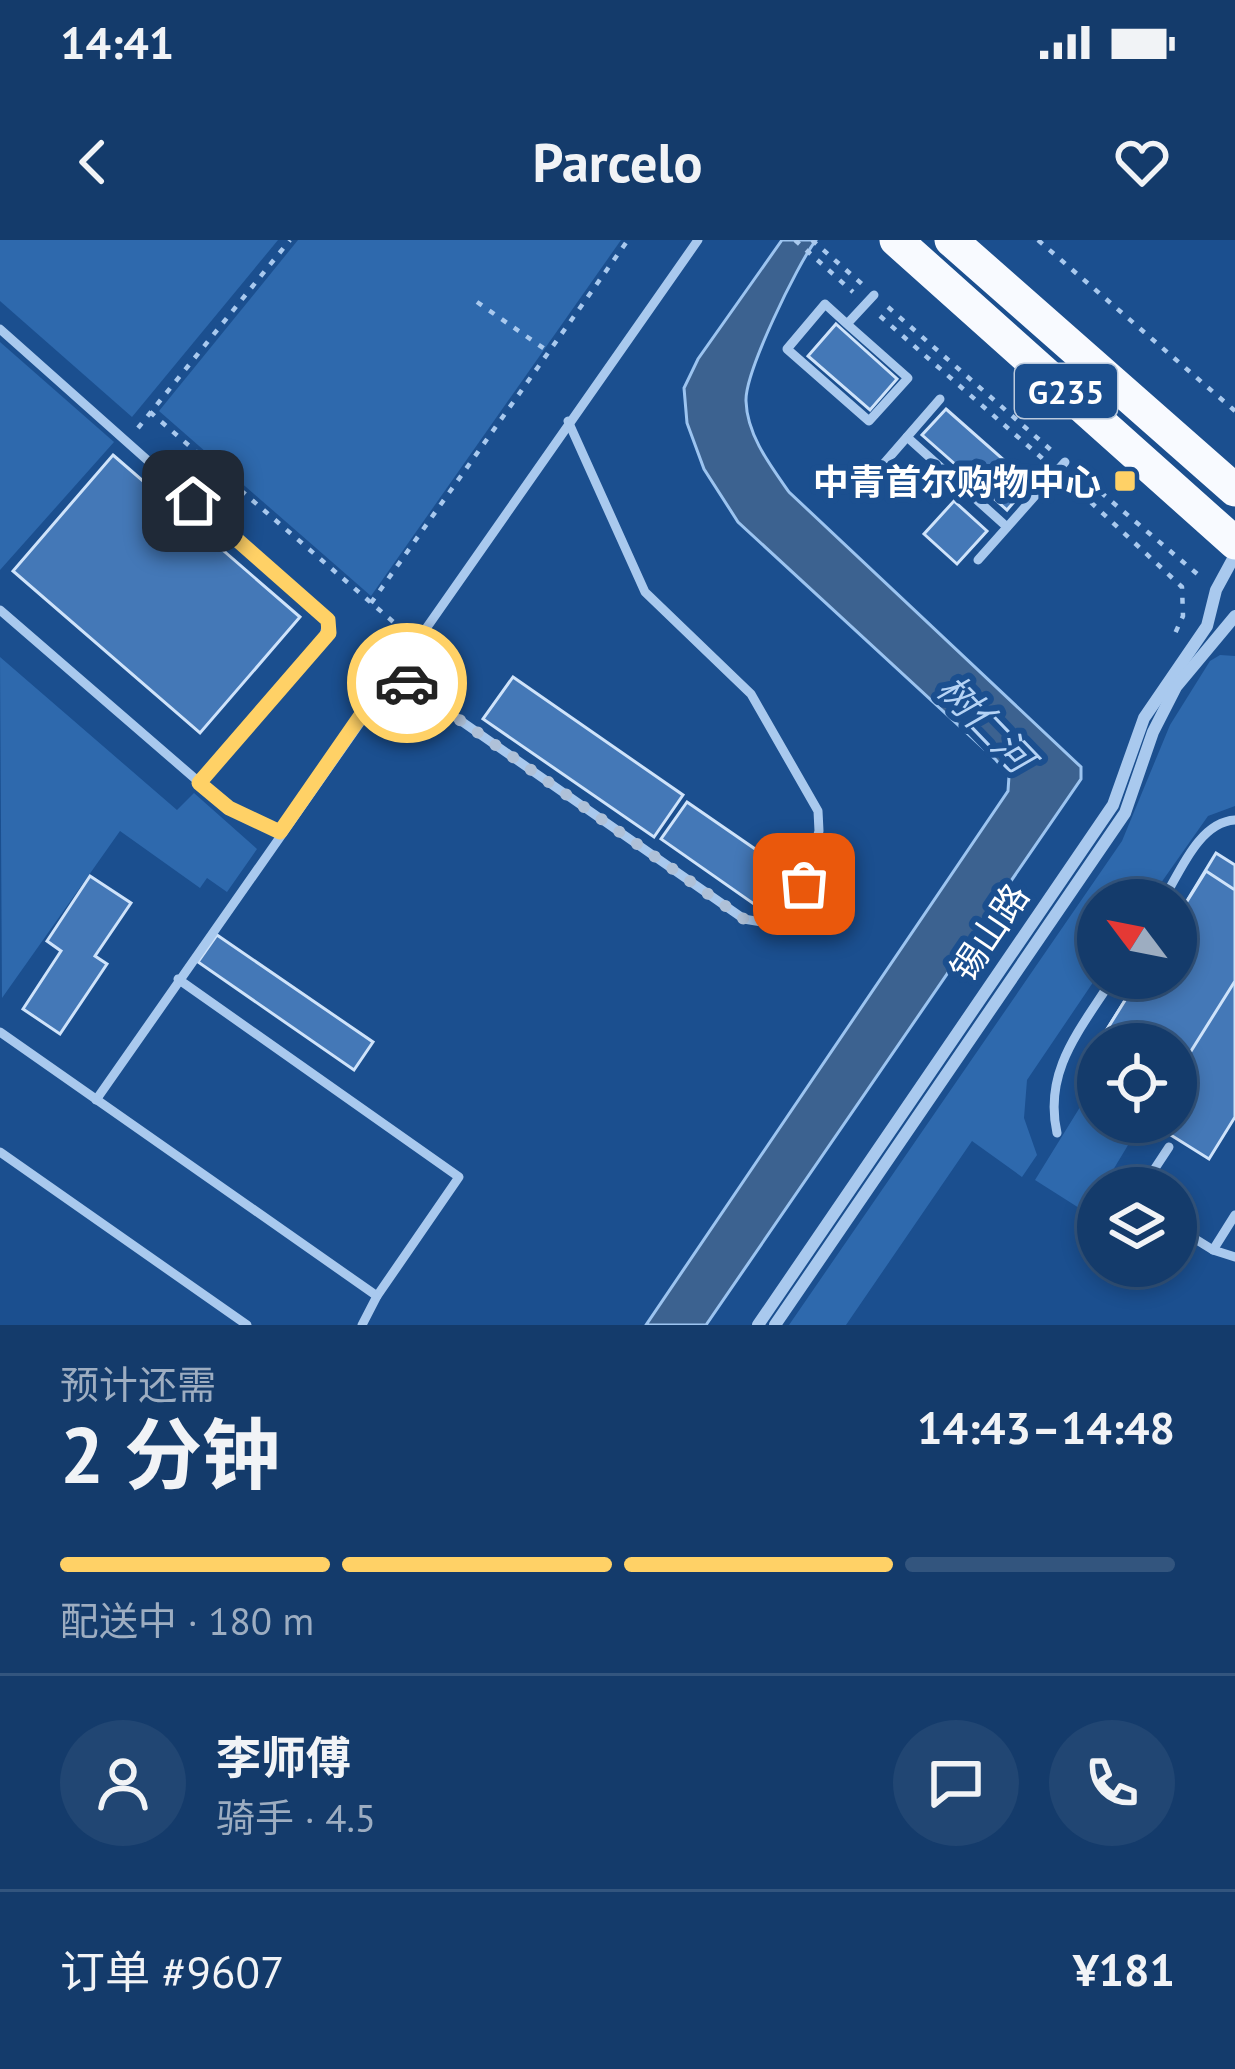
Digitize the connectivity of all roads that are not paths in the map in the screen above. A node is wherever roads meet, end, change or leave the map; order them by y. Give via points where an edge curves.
1 (698, 240) edge
2 (896, 240) edge
3 (952, 240) edge
4 (870, 299) road end
5 (847, 324) junction
6 (0, 329) edge
7 (940, 399) dead end
8 (568, 422) junction
9 (907, 437) junction
10 (1065, 462) road end
11 (880, 468) dead end
12 (1235, 490) edge
13 (1007, 527) junction
14 (1235, 543) edge
15 (1235, 555) edge
16 (978, 560) dead end
17 (0, 610) edge
18 (1235, 616) edge
19 (391, 672) junction
20 (199, 783) junction
21 (1235, 820) edge
22 (280, 832) junction
23 (1175, 879) edge
24 (178, 979) junction
25 (1100, 999) edge
26 (0, 1032) edge
27 (95, 1100) junction
28 (1058, 1133) dead end
29 (1169, 1147) dead end
30 (0, 1152) edge
31 (1156, 1167) edge
32 (1235, 1215) edge
33 (1197, 1240) edge
34 (1213, 1250) junction
35 (1235, 1257) edge
36 (377, 1296) junction
37 (247, 1325) edge
38 (362, 1325) edge
39 (758, 1325) edge
40 (775, 1325) edge

1 - 8 lane
2 - 14 highway, G235
3 - 12 highway, G235
4 - 5 lane
5 - 5 lane via 825,304 787,349 869,421 908,377
6 - 20 lane via 328,620 323,643
7 - 9 lane
8 - 19 lane
8 - 19 lane via 645,592 751,694 818,811 813,858 792,908 773,924 744,919
9 - 11 lane
9 - 13 lane
10 - 13 lane
13 - 16 lane
15 - 39 street, 锡山路 via 1207,626 1144,718 1113,805
17 - 20 lane
18 - 40 street, 锡山路 via 1176,687 1125,812
19 - 22 lane
20 - 22 lane
21 - 23 lane via 1202,836
22 - 24 lane
24 - 27 lane
24 - 36 lane via 459,1178
25 - 28 lane via 1059,1065 1052,1103
26 - 27 lane
27 - 36 lane
29 - 31 lane
30 - 37 lane
32 - 34 lane
33 - 34 lane
34 - 35 lane
36 - 38 lane

